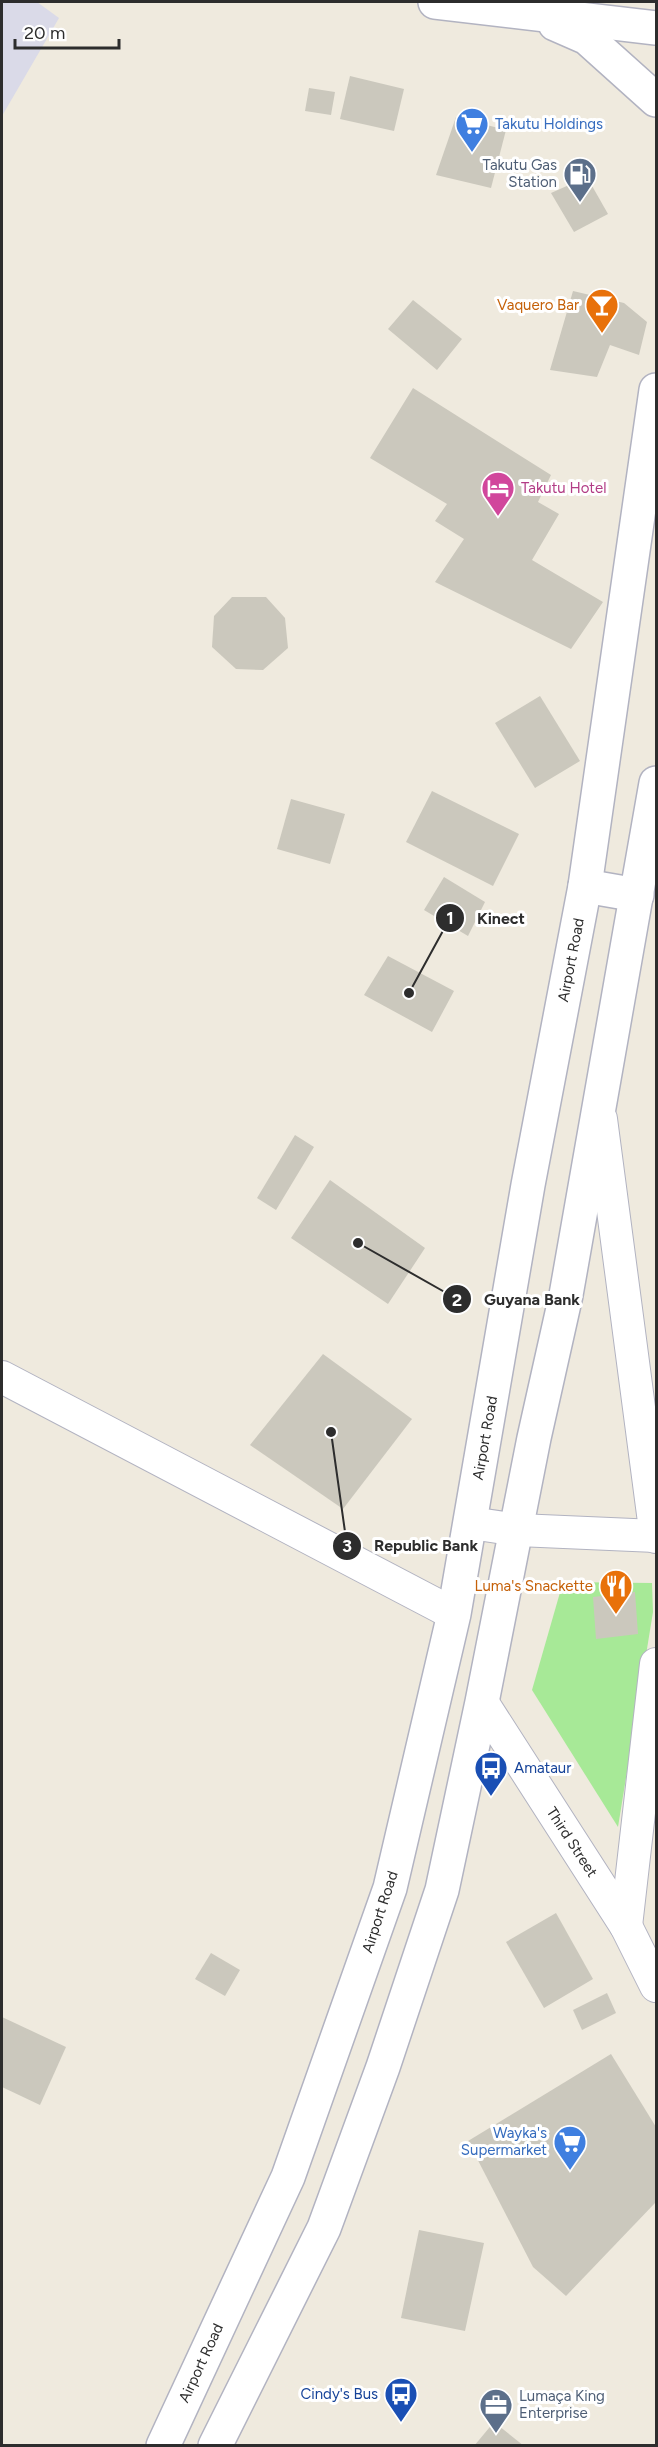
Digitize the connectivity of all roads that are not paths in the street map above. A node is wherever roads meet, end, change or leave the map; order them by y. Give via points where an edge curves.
1 (435, 2) edge
2 (504, 9) junction
3 (657, 28) edge
4 (657, 99) edge
5 (657, 390) edge
6 (657, 783) edge
7 (585, 886) junction
8 (638, 895) junction
9 (599, 1104) junction
10 (2, 1377) edge
11 (471, 1523) junction
12 (518, 1530) junction
13 (656, 1536) edge
14 (454, 1614) junction
15 (657, 1664) edge
16 (483, 1702) junction
17 (385, 1904) junction
18 (432, 1920) junction
19 (626, 1926) junction
20 (657, 1986) edge
21 (163, 2445) edge
22 (215, 2445) edge

1 - 2 street
2 - 3 street
2 - 4 street via 587,38
5 - 7 street, Airport Road
6 - 8 street
7 - 8 street
7 - 11 street, Airport Road via 528,1185
8 - 9 street
9 - 12 street via 566,1295
9 - 13 street
10 - 14 street
11 - 12 street
11 - 14 street, Airport Road
12 - 13 street
12 - 16 street
14 - 17 street, Airport Road
15 - 19 street
16 - 18 street
16 - 19 street, Third Street
17 - 18 street
17 - 21 street, Airport Road via 288,2177
18 - 22 street via 324,2229
19 - 20 street, Third Street

